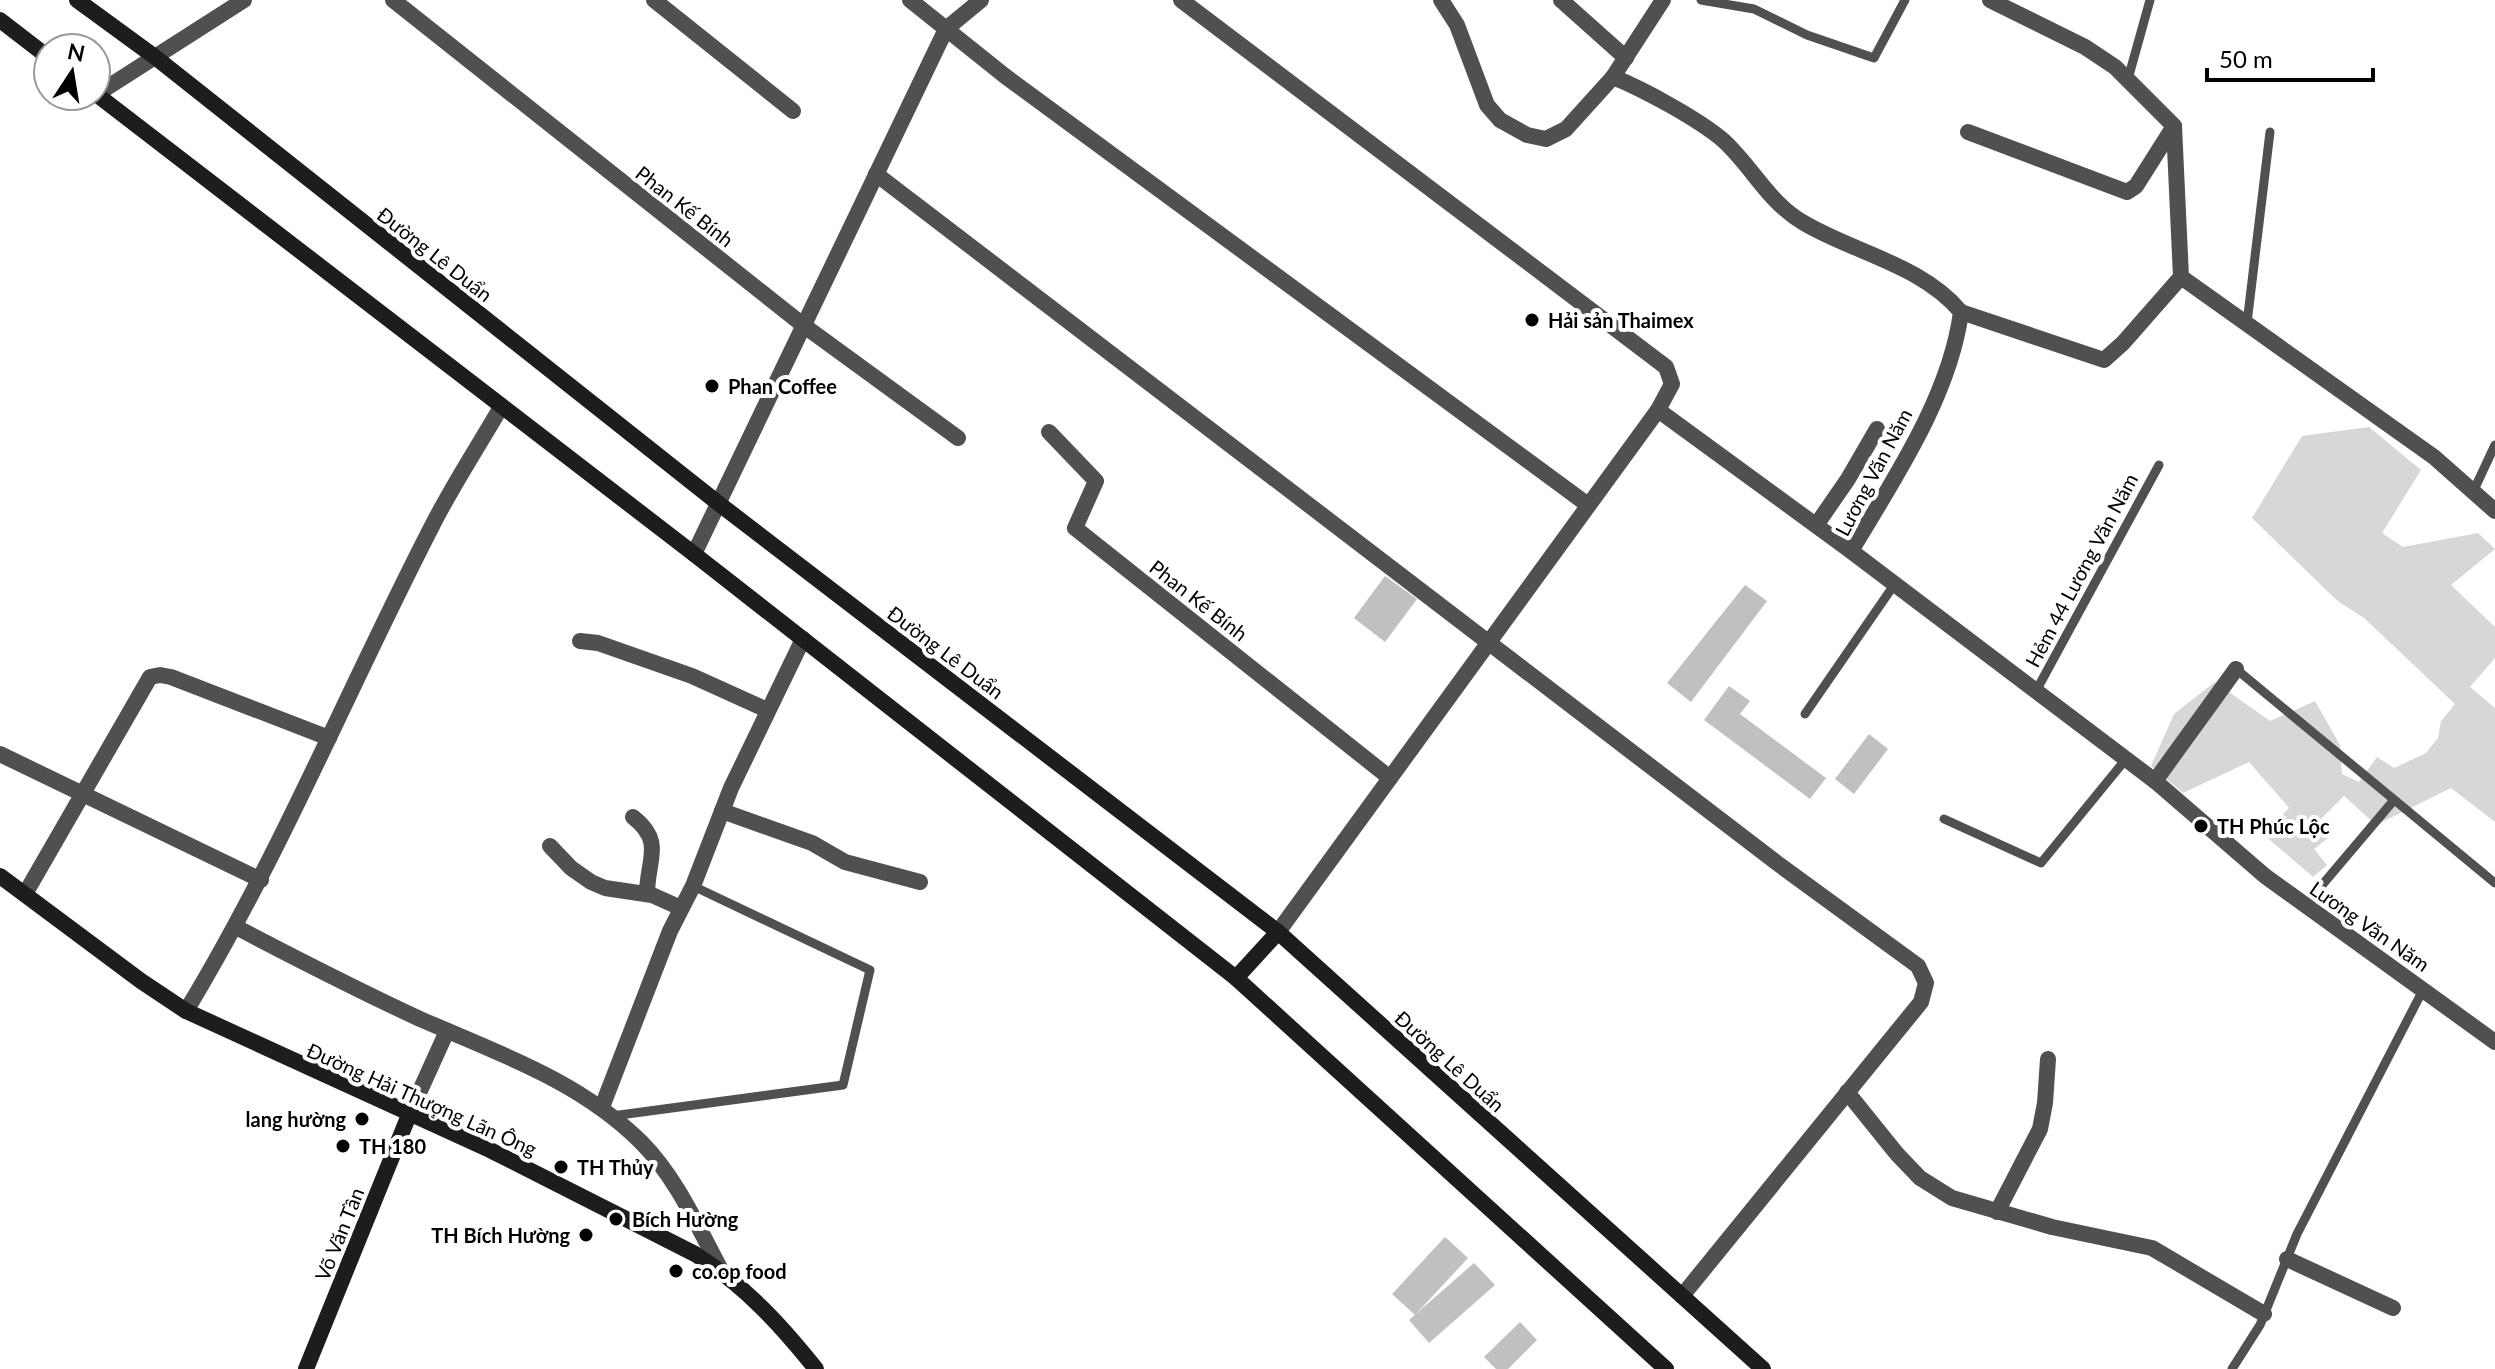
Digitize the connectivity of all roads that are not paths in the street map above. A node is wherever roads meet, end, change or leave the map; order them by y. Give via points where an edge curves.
1 (77, 0) edge
2 (244, 0) edge
3 (393, 0) edge
4 (654, 0) edge
5 (910, 0) edge
6 (981, 0) edge
7 (1181, 0) edge
8 (1441, 0) edge
9 (1561, 0) edge
10 (1663, 0) edge
11 (1701, 0) edge
12 (1905, 0) edge
13 (1990, 0) edge
14 (2150, 0) edge
15 (0, 20) edge
16 (946, 29) junction
17 (32, 45) edge
18 (155, 57) junction
19 (1626, 58) junction
20 (1613, 77) junction
21 (2128, 79) junction
22 (112, 84) edge
23 (112, 106) edge
24 (793, 111) dead end
25 (2174, 126) junction
26 (1968, 132) dead end
27 (2270, 132) dead end
28 (876, 174) junction
29 (2181, 277) junction
30 (1961, 312) junction
31 (2247, 323) junction
32 (803, 325) junction
33 (501, 407) junction
34 (1658, 410) junction
35 (1877, 429) dead end
36 (1049, 432) dead end
37 (958, 438) dead end
38 (2495, 445) edge
39 (2159, 465) dead end
40 (2473, 492) junction
41 (718, 503) junction
42 (1588, 505) junction
43 (2495, 511) edge
44 (1817, 524) junction
45 (1851, 551) junction
46 (694, 554) junction
47 (1894, 585) junction
48 (803, 639) junction
49 (580, 641) dead end
50 (1490, 641) junction
51 (2236, 669) joint
52 (2036, 691) junction
53 (767, 710) junction
54 (1805, 714) dead end
55 (329, 738) junction
56 (0, 754) edge
57 (2126, 759) junction
58 (1390, 778) junction
59 (2155, 781) junction
60 (82, 795) junction
61 (2394, 800) junction
62 (722, 811) junction
63 (633, 817) dead end
64 (1944, 819) dead end
65 (550, 846) dead end
66 (0, 876) edge
67 (261, 880) junction
68 (920, 882) dead end
69 (2495, 883) edge
70 (693, 886) junction
71 (25, 894) junction
72 (647, 894) junction
73 (2306, 904) junction
74 (681, 908) junction
75 (236, 927) junction
76 (1278, 932) junction
77 (1236, 978) junction
78 (2424, 988) junction
79 (186, 1011) junction
80 (447, 1031) junction
81 (2495, 1042) edge
82 (2048, 1059) dead end
83 (1847, 1092) junction
84 (607, 1111) junction
85 (409, 1115) junction
86 (1997, 1212) junction
87 (2287, 1259) junction
88 (721, 1270) junction
89 (1682, 1296) junction
90 (2393, 1308) dead end
91 (2264, 1314) junction
92 (306, 1369) edge
93 (816, 1369) edge
94 (1666, 1369) edge
95 (1763, 1369) edge
96 (2232, 1369) edge

1 - 18 main road, Đường Lê Duẩn
2 - 18 street
3 - 32 street, Phan Kế Bính
4 - 24 street
5 - 16 street
6 - 16 street
7 - 34 street via 1666,367 1672,384
8 - 20 street via 1457,25 1487,105 1500,120 1527,135 1546,139 1566,129
9 - 19 street
10 - 19 street
11 - 12 lane via 1754,9 1807,35 1874,58
13 - 21 street via 2085,47
14 - 21 lane
15 - 17 main road
16 - 28 street
16 - 42 street
18 - 22 street
18 - 41 main road, Đường Lê Duẩn
19 - 20 street
20 - 30 street via 1724,141 1782,209 1903,269 1947,295
21 - 25 street
23 - 33 main road
25 - 26 street via 2127,192
25 - 29 street
27 - 31 lane
28 - 32 street
28 - 50 street
29 - 30 street via 2104,360
29 - 31 street
30 - 45 street, Lương Văn Năm via 1957,342 1915,443
31 - 40 street via 2434,457
32 - 37 street, Phan Kế Bính
32 - 41 street
33 - 46 main road
33 - 55 street via 432,525
34 - 42 street
34 - 44 street
35 - 44 street
36 - 58 street, Phan Kế Bính via 1096,481 1075,528
38 - 40 lane
39 - 52 lane, Hẻm 44 Lương Văn Năm
40 - 43 street
41 - 46 street
41 - 76 main road, Đường Lê Duẩn
42 - 50 street
44 - 45 street
45 - 47 street, Lương Văn Năm
46 - 48 main road
47 - 52 street, Lương Văn Năm
47 - 54 lane
48 - 53 street
48 - 77 main road
49 - 53 street via 692,676
50 - 58 street
50 - 83 street via 1918,966 1926,983 1921,1002
51 - 59 street
51 - 61 lane
52 - 57 street, Lương Văn Năm
53 - 62 street
55 - 60 street via 171,677 150,677
55 - 67 street
56 - 60 street
57 - 59 street, Lương Văn Năm
57 - 64 lane via 2041,863
58 - 76 street
59 - 73 street, Lương Văn Năm via 2265,876
60 - 67 street
60 - 71 street
61 - 69 lane
61 - 73 lane
62 - 68 street via 812,843 845,862
62 - 70 street
63 - 72 street via 652,837
65 - 72 street via 591,882
66 - 71 main road, Đường Hải Thượng Lãn Ông
67 - 75 street
70 - 74 street
70 - 84 lane via 870,970 843,1085
71 - 79 main road, Đường Hải Thượng Lãn Ông
72 - 74 street
73 - 78 street, Lương Văn Năm
74 - 84 street
75 - 79 street
75 - 80 street
76 - 77 main road
76 - 89 main road, Đường Lê Duẩn
77 - 94 main road
78 - 81 street, Lương Văn Năm
78 - 87 lane
79 - 85 main road, Đường Hải Thượng Lãn Ông
80 - 84 street via 548,1076
80 - 85 street
82 - 86 street via 2040,1129
83 - 86 street via 1920,1178 1952,1198
83 - 89 street
84 - 88 street via 654,1156
85 - 88 main road, Đường Hải Thượng Lãn Ông via 583,1196
85 - 92 main road, Võ Văn Tần
86 - 91 street via 2152,1248
87 - 90 street
87 - 91 lane
88 - 93 main road, Đường Hải Thượng Lãn Ông via 771,1315
89 - 95 main road, Đường Lê Duẩn
91 - 96 lane

